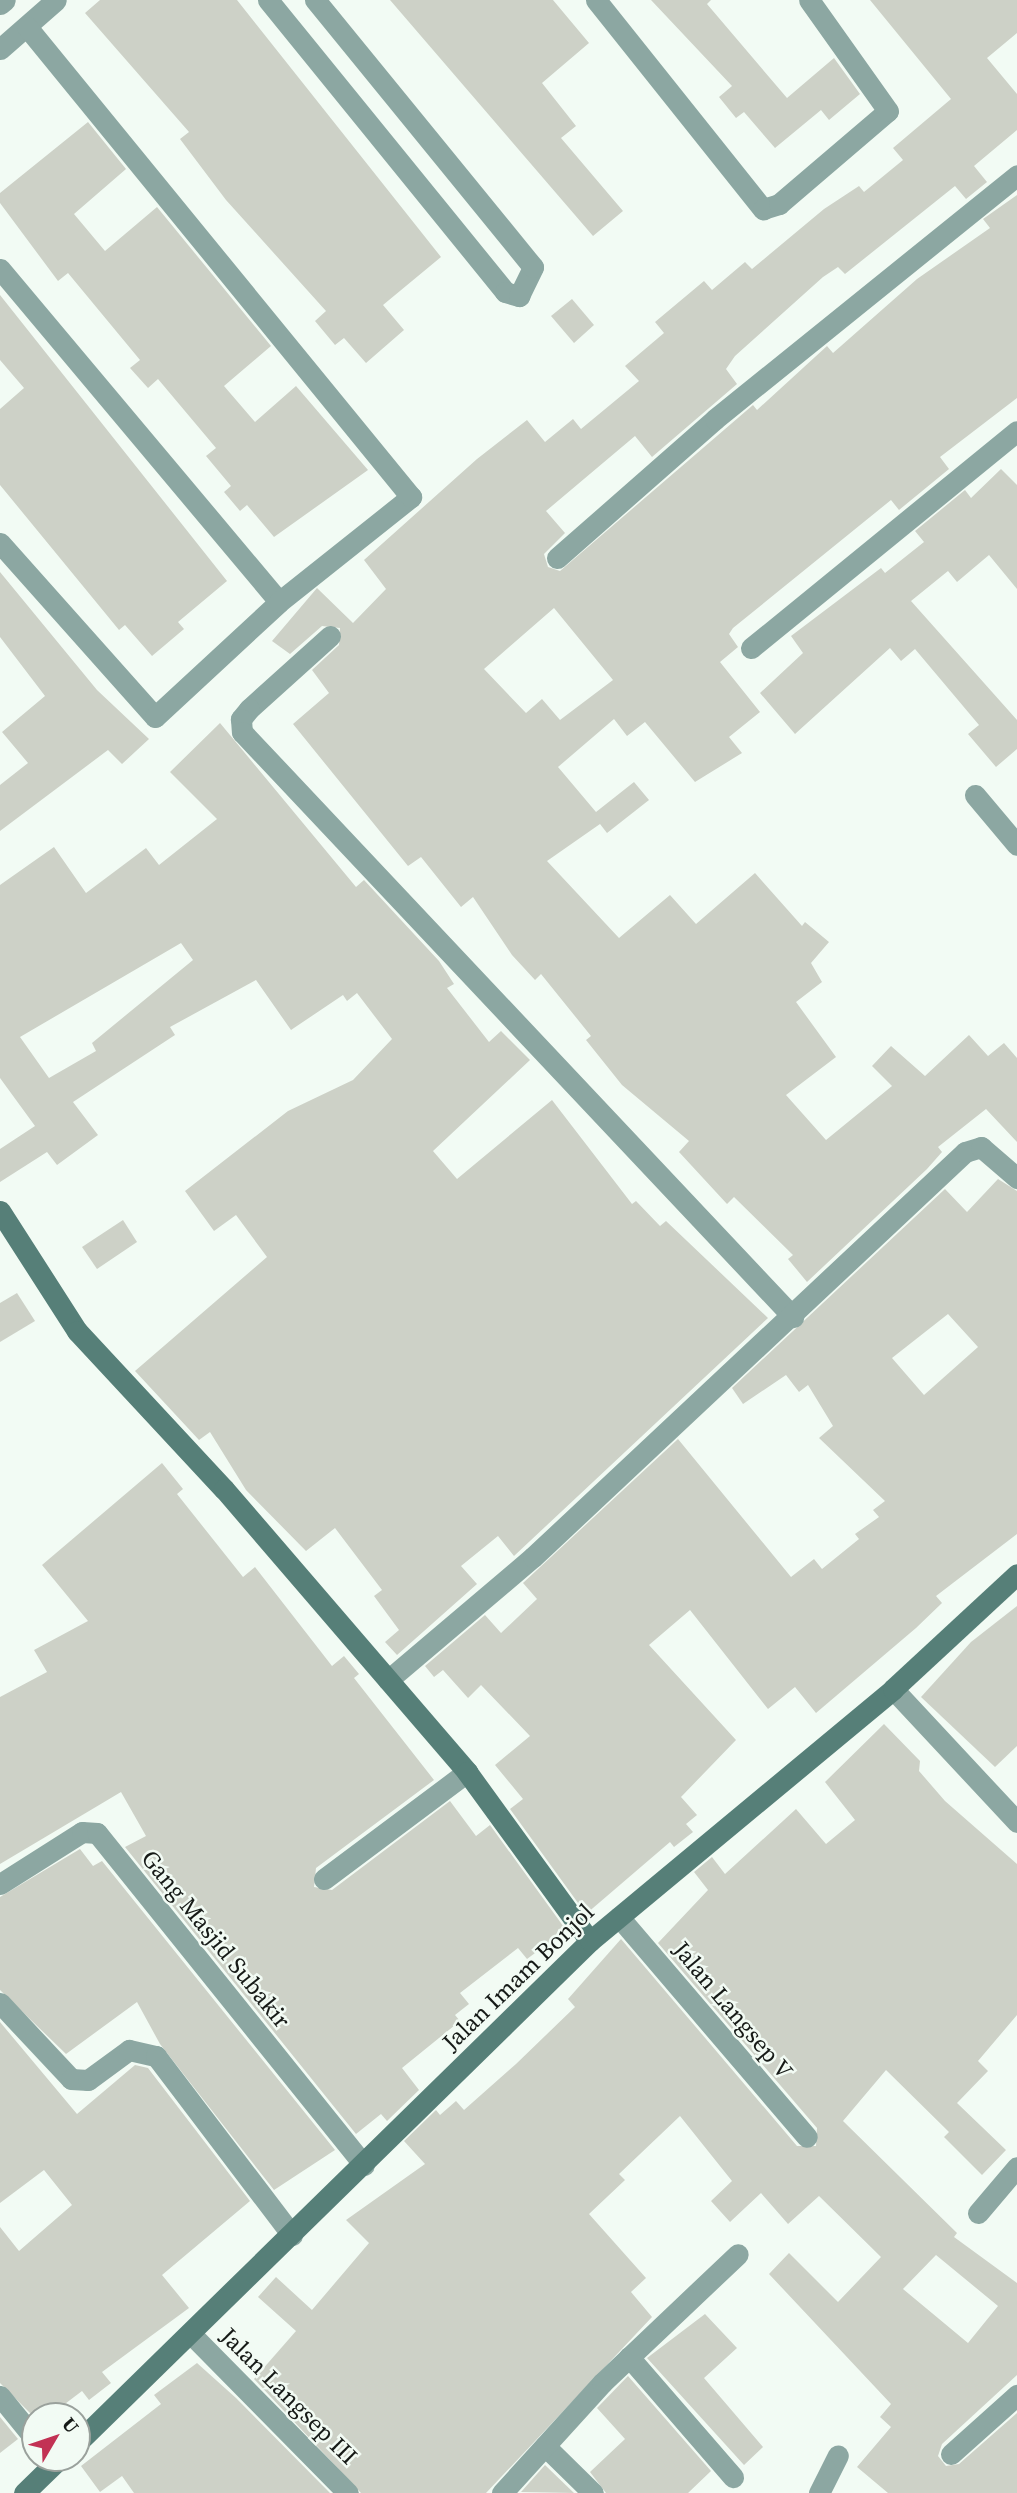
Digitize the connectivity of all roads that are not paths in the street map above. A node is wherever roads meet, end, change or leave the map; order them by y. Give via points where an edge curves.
1 (5, 0) edge
2 (56, 0) edge
3 (268, 0) edge
4 (315, 0) edge
5 (596, 0) edge
6 (809, 0) edge
7 (0, 4) edge
8 (27, 27) junction
9 (0, 49) edge
10 (1017, 175) edge
11 (0, 269) edge
12 (1017, 431) edge
13 (0, 543) edge
14 (557, 558) dead end
15 (279, 603) junction
16 (330, 636) dead end
17 (751, 648) dead end
18 (975, 795) dead end
19 (1017, 845) edge
20 (1017, 1178) edge
21 (0, 1211) edge
22 (793, 1317) junction
23 (1017, 1574) edge
24 (388, 1680) junction
25 (893, 1689) junction
26 (467, 1772) junction
27 (1017, 1822) edge
28 (324, 1878) dead end
29 (0, 1884) edge
30 (619, 1917) junction
31 (590, 1941) junction
32 (0, 2003) edge
33 (807, 2137) dead end
34 (364, 2165) junction
35 (1017, 2167) edge
36 (978, 2213) dead end
37 (292, 2235) junction
38 (738, 2254) dead end
39 (192, 2335) junction
40 (629, 2357) junction
41 (1017, 2395) edge
42 (0, 2396) edge
43 (21, 2422) edge
44 (91, 2429) edge
45 (545, 2446) junction
46 (951, 2454) dead end
47 (838, 2455) dead end
48 (44, 2472) edge
49 (733, 2477) dead end
50 (24, 2493) edge
51 (348, 2493) edge
52 (502, 2493) edge
53 (593, 2493) edge
54 (818, 2493) edge

1 - 7 street
2 - 8 street
3 - 4 street via 505,292 519,296 533,267
5 - 6 street via 763,209 779,204 888,111
8 - 9 street
8 - 15 street via 410,489 410,501
10 - 14 street via 715,419
11 - 15 street
12 - 17 street
13 - 15 street via 152,717
16 - 22 street via 249,709 241,719 243,732
18 - 19 street
20 - 22 street via 981,1147 965,1152
21 - 24 street via 77,1331 225,1489
22 - 24 street via 533,1557
23 - 25 street, Jalan Imam Bonjol
24 - 26 street
25 - 27 street
25 - 30 street, Jalan Imam Bonjol
26 - 28 street
26 - 31 street
29 - 34 street, Gang Masjid Subakir via 82,1832 97,1833
30 - 31 street, Jalan Imam Bonjol
30 - 33 street, Jalan Langsep V
31 - 34 street, Jalan Imam Bonjol
32 - 37 street via 71,2079 88,2080 129,2050 156,2056
34 - 37 street, Jalan Imam Bonjol
35 - 36 street
37 - 39 street, Jalan Imam Bonjol
38 - 40 street
39 - 44 street, Jalan Imam Bonjol
39 - 51 street, Jalan Langsep III
40 - 45 street
40 - 49 street
41 - 46 street
42 - 43 street
45 - 52 street
45 - 53 street
47 - 54 street
48 - 50 street

